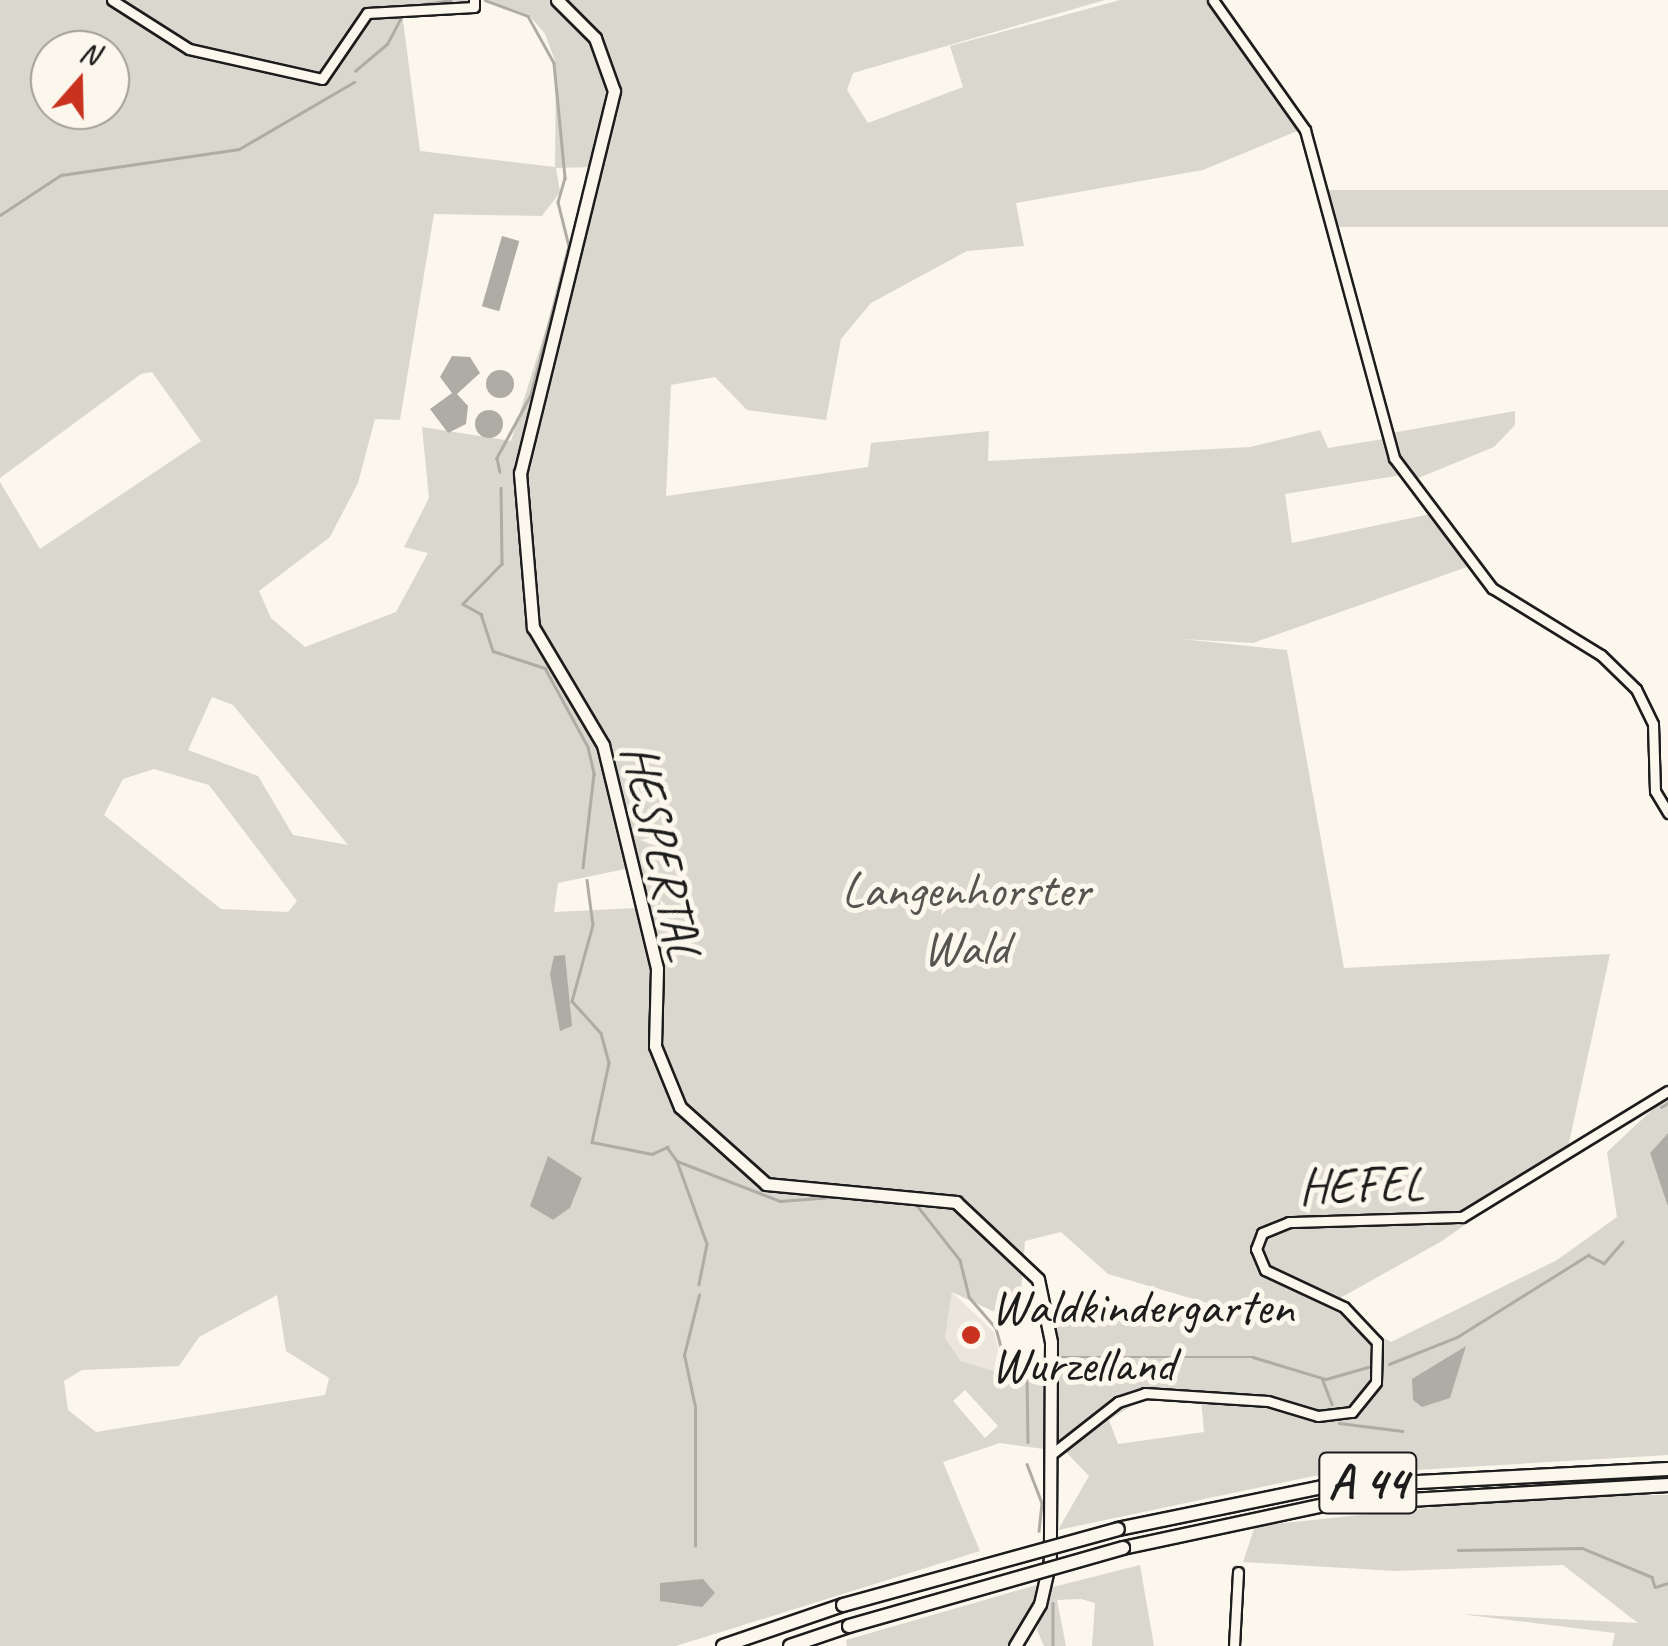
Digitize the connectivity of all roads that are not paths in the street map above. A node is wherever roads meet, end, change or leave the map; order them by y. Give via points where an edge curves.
1 (112, 0) edge
2 (474, 0) edge
3 (557, 0) edge
4 (1213, 0) edge
5 (1668, 813) edge
6 (1668, 1091) edge
7 (1054, 1453) junction
8 (1668, 1468) edge
9 (1668, 1485) edge
10 (1238, 1572) dead end
11 (722, 1646) edge
12 (790, 1646) edge
13 (1015, 1646) edge
14 (1234, 1646) edge

1 - 2 street via 189,49 314,78 326,77 360,17
3 - 7 main road, HESPERTAL via 594,38 614,91 520,473 525,582 533,628 603,745 631,844 657,969 662,1077 680,1107 766,1184 928,1192 980,1217 1012,1245 1048,1309
4 - 5 street via 1305,130 1394,458 1492,588 1601,655 1636,690 1653,724 1655,792
6 - 7 street, HEFEL via 1462,1217 1290,1222 1262,1233 1256,1250 1265,1270 1344,1307 1377,1342 1376,1382 1352,1412 1318,1416 1268,1401 1145,1393 1112,1406
7 - 13 main road via 1047,1582
8 - 11 highway, A 44, bridge via 1322,1487 1118,1528 842,1605
9 - 12 highway, A 44, bridge via 1357,1502 1123,1548
10 - 14 street

